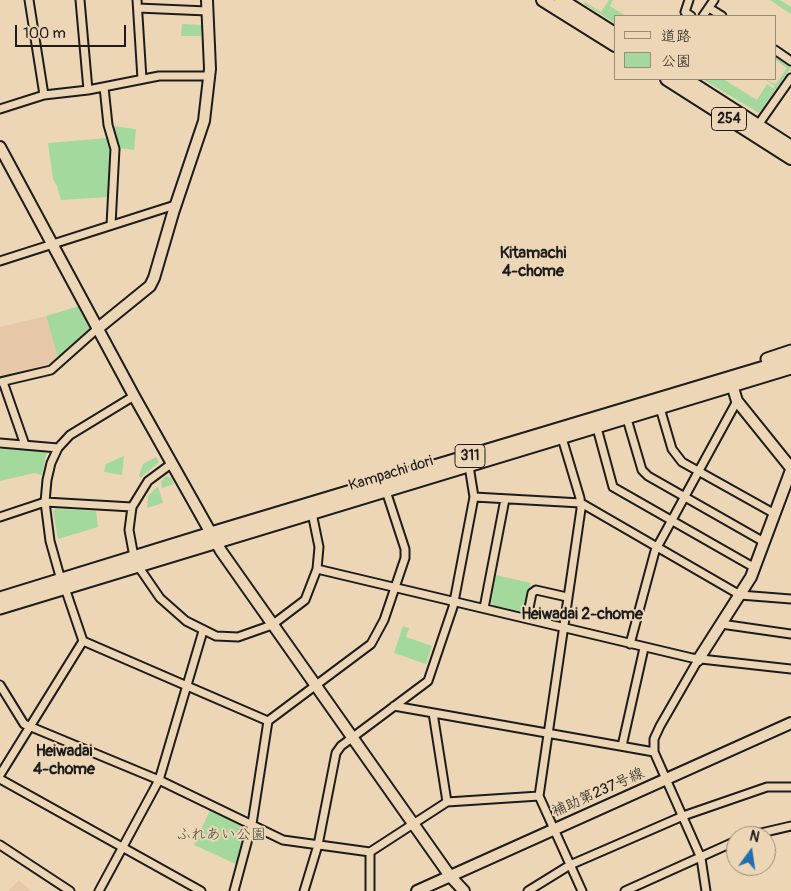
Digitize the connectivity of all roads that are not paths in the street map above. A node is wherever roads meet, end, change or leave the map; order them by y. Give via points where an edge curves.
1 (29, 0) edge
2 (80, 0) edge
3 (137, 0) edge
4 (207, 0) edge
5 (543, 0) edge
6 (561, 0) edge
7 (689, 0) edge
8 (714, 0) edge
9 (138, 8) junction
10 (709, 8) junction
11 (207, 11) junction
12 (690, 15) edge
13 (704, 15) edge
14 (720, 15) edge
15 (614, 33) edge
16 (614, 44) edge
17 (776, 51) edge
18 (791, 61) edge
19 (209, 76) junction
20 (791, 78) edge
21 (142, 79) junction
22 (669, 80) edge
23 (687, 80) edge
24 (104, 87) junction
25 (88, 90) junction
26 (44, 95) junction
27 (0, 109) edge
28 (758, 125) junction
29 (0, 147) edge
30 (791, 147) edge
31 (791, 158) edge
32 (176, 205) junction
33 (111, 225) junction
34 (52, 244) junction
35 (0, 260) edge
36 (98, 329) junction
37 (791, 351) edge
38 (791, 360) edge
39 (791, 368) edge
40 (791, 376) edge
41 (1, 382) edge
42 (731, 382) junction
43 (134, 396) junction
44 (736, 402) junction
45 (660, 408) junction
46 (626, 419) junction
47 (597, 428) junction
48 (562, 438) junction
49 (0, 443) edge
50 (25, 445) junction
51 (58, 448) junction
52 (172, 464) junction
53 (469, 466) junction
54 (791, 469) edge
55 (698, 472) junction
56 (386, 491) junction
57 (684, 496) junction
58 (474, 497) junction
59 (505, 499) junction
60 (46, 502) junction
61 (581, 503) junction
62 (132, 507) junction
63 (312, 513) junction
64 (775, 514) junction
65 (0, 517) edge
66 (671, 520) junction
67 (213, 538) junction
68 (764, 542) junction
69 (657, 546) junction
70 (136, 562) junction
71 (755, 568) junction
72 (317, 569) junction
73 (63, 584) junction
74 (395, 587) junction
75 (740, 595) junction
76 (567, 597) junction
77 (0, 598) edge
78 (791, 600) edge
79 (454, 601) junction
80 (0, 608) edge
81 (484, 608) junction
82 (527, 618) junction
83 (272, 624) junction
84 (721, 624) junction
85 (563, 628) junction
86 (203, 632) junction
87 (791, 634) edge
88 (83, 641) junction
89 (630, 644) junction
90 (644, 648) junction
91 (698, 660) junction
92 (791, 669) edge
93 (0, 685) edge
94 (316, 686) junction
95 (186, 688) junction
96 (394, 706) junction
97 (433, 713) junction
98 (268, 722) junction
99 (791, 723) edge
100 (30, 727) junction
101 (548, 732) junction
102 (352, 738) junction
103 (622, 746) junction
104 (654, 752) junction
105 (0, 775) edge
106 (0, 779) edge
107 (666, 779) junction
108 (158, 780) junction
109 (791, 787) edge
110 (539, 796) junction
111 (446, 802) junction
112 (683, 816) junction
113 (412, 823) junction
114 (252, 824) junction
115 (791, 826) edge
116 (554, 829) junction
117 (776, 829) edge
118 (0, 845) edge
119 (318, 845) junction
120 (726, 846) edge
121 (122, 847) junction
122 (370, 852) junction
123 (700, 858) junction
124 (570, 865) junction
125 (450, 876) junction
126 (70, 891) edge
127 (99, 891) edge
128 (202, 891) edge
129 (234, 891) edge
130 (304, 891) edge
131 (370, 891) edge
132 (417, 891) edge
133 (464, 891) edge
134 (528, 891) edge
135 (582, 891) edge
136 (625, 891) edge
137 (706, 891) edge

1 - 26 street
2 - 25 street
3 - 9 street
4 - 11 street
5 - 16 highway
6 - 15 highway
7 - 12 street via 685,12
8 - 10 street
9 - 11 street
9 - 21 street
10 - 13 street
10 - 14 street
11 - 19 street
17 - 18 street
19 - 21 street
19 - 32 street via 203,126
20 - 28 street
21 - 24 street
22 - 31 highway, 254
23 - 28 highway, 254
24 - 25 street
24 - 33 street via 108,125 115,149
25 - 26 street
26 - 27 street
28 - 30 highway, 254
29 - 34 street
32 - 33 street
32 - 36 street via 152,282
33 - 34 street
34 - 35 street
34 - 36 street
36 - 41 street via 51,370
36 - 43 street
37 - 42 main road via 758,362
38 - 42 main road, Kampachi dori / 311
39 - 42 main road, Kampachi dori / 311
40 - 42 main road via 750,387
41 - 50 street
42 - 44 street
42 - 45 main road, Kampachi dori / 311
42 - 67 main road, Kampachi dori / 311
43 - 51 street via 79,428
43 - 52 street
44 - 54 street
44 - 55 street
45 - 46 main road, Kampachi dori / 311
45 - 55 street via 675,454
46 - 47 main road, Kampachi dori / 311
46 - 57 street via 642,470
47 - 48 main road, Kampachi dori / 311
47 - 66 street via 613,487
48 - 53 main road, Kampachi dori / 311
48 - 61 street
49 - 50 street
50 - 51 street
51 - 60 street via 48,471
52 - 62 street via 148,481
52 - 67 street
53 - 56 main road, Kampachi dori / 311
53 - 58 street
54 - 64 street
55 - 57 street
55 - 64 street
56 - 63 main road, Kampachi dori / 311
56 - 74 street via 405,549
57 - 66 street
57 - 68 street
58 - 59 street
58 - 79 street
59 - 61 street
59 - 81 street
60 - 62 street
60 - 65 street
60 - 73 street via 50,541
61 - 69 street
61 - 76 street
62 - 70 street via 129,530
63 - 67 main road, Kampachi dori / 311
63 - 72 street via 319,541
64 - 68 street
66 - 69 street
66 - 71 street
67 - 70 main road, Kampachi dori / 311
67 - 83 street
68 - 71 street
69 - 75 street
69 - 89 street
70 - 73 main road, Kampachi dori / 311
70 - 86 street via 164,603
71 - 75 street
72 - 74 street
72 - 83 street via 305,600
73 - 77 main road, Kampachi dori / 311
73 - 80 main road, Kampachi dori / 311
73 - 88 street
74 - 79 street
74 - 94 street via 384,620 371,644
75 - 78 street
75 - 84 street
76 - 82 street via 536,590 532,593
76 - 85 street
79 - 81 street
79 - 96 street via 428,681
81 - 82 street
82 - 85 street
83 - 86 street via 234,638
83 - 94 street
84 - 87 street
84 - 91 street
85 - 89 street
85 - 101 street
86 - 95 street
88 - 95 street
88 - 100 street
89 - 90 street
90 - 91 street
90 - 103 street
91 - 92 street
91 - 104 street via 660,726 654,739
93 - 100 street via 22,723
94 - 98 street
94 - 102 street
95 - 98 street
95 - 108 street
96 - 97 street
96 - 102 street
97 - 101 street
97 - 111 street
98 - 114 street
99 - 107 street, 補助第237号線
100 - 105 street
100 - 108 street
101 - 103 street
101 - 110 street
102 - 113 street
102 - 119 street via 338,749 332,761
103 - 104 street
104 - 107 street
106 - 121 street
107 - 112 street
107 - 116 street, 補助第237号線
108 - 114 street
108 - 121 street
109 - 112 street via 767,786
110 - 111 street
110 - 116 street
111 - 113 street
112 - 123 street
112 - 124 street
113 - 122 street
113 - 125 street
114 - 119 street via 282,840
114 - 129 street
115 - 117 street
116 - 124 street
116 - 125 street, 補助第237号線
118 - 126 street
119 - 122 street
119 - 130 street
120 - 123 street
121 - 127 street
121 - 128 street
122 - 131 street
123 - 136 street
123 - 137 street
124 - 134 street
124 - 135 street
125 - 132 street, 補助第237号線
125 - 133 street

